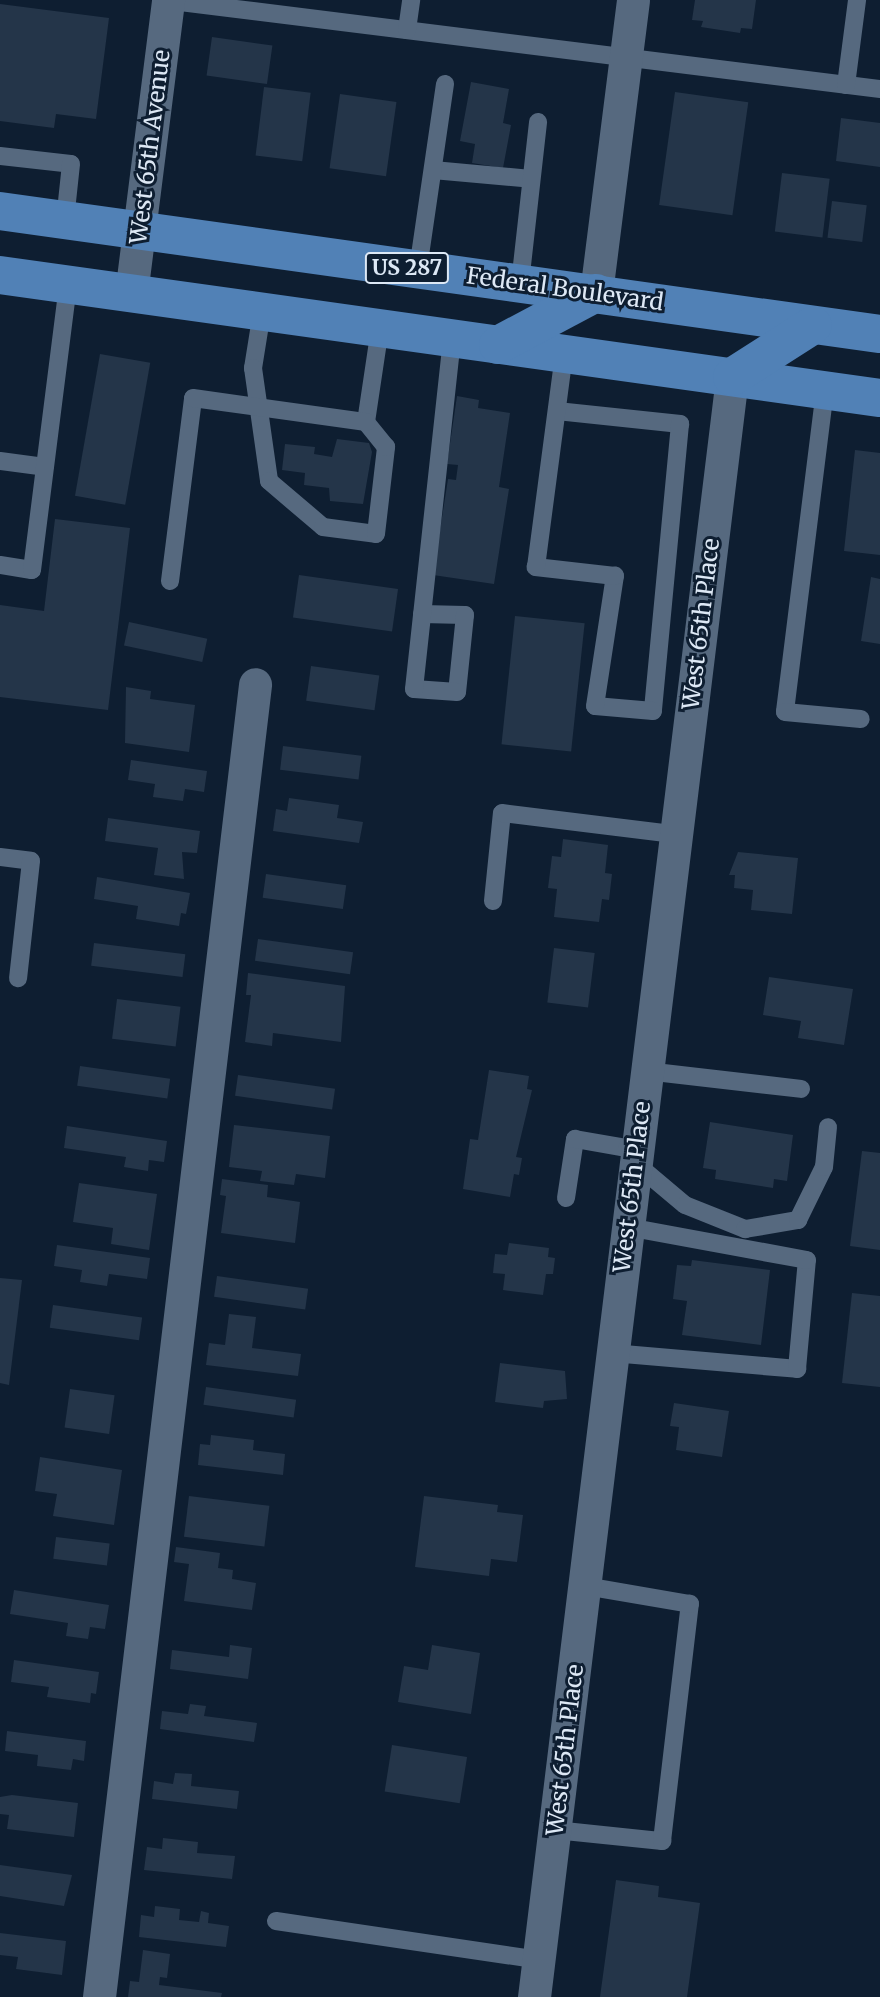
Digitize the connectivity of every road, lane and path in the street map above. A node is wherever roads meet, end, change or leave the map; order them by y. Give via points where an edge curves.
1 (167, 0) edge
2 (411, 0) edge
3 (633, 0) edge
4 (857, 0) edge
5 (407, 30) junction
6 (626, 57) junction
7 (445, 84) dead end
8 (846, 85) junction
9 (880, 89) edge
10 (537, 122) dead end
11 (0, 156) edge
12 (433, 170) junction
13 (531, 179) junction
14 (0, 211) edge
15 (65, 220) junction
16 (139, 231) junction
17 (418, 269) junction
18 (0, 275) edge
19 (520, 283) junction
20 (68, 285) junction
21 (596, 293) junction
22 (131, 294) junction
23 (262, 312) junction
24 (813, 325) junction
25 (380, 328) junction
26 (880, 334) edge
27 (452, 338) junction
28 (498, 345) junction
29 (564, 354) junction
30 (732, 377) junction
31 (825, 390) junction
32 (880, 398) edge
33 (258, 407) junction
34 (557, 411) junction
35 (366, 422) junction
36 (0, 461) edge
37 (45, 467) junction
38 (0, 565) edge
39 (170, 581) dead end
40 (422, 614) junction
41 (255, 684) dead end
42 (861, 719) dead end
43 (674, 834) junction
44 (0, 857) edge
45 (493, 901) dead end
46 (18, 978) dead end
47 (646, 1071) junction
48 (801, 1089) dead end
49 (828, 1128) dead end
50 (635, 1163) junction
51 (566, 1198) dead end
52 (627, 1227) junction
53 (612, 1353) junction
54 (585, 1586) junction
55 (555, 1830) junction
56 (276, 1921) dead end
57 (539, 1960) junction
58 (99, 1997) edge
59 (534, 1997) edge

1 - 5 lane
1 - 16 street, West 65th Avenue
2 - 5 lane
3 - 6 street
4 - 8 lane
5 - 6 lane
6 - 8 lane
6 - 21 street
7 - 12 lane
8 - 9 lane
10 - 13 lane
11 - 15 lane via 71,164
12 - 13 lane
12 - 17 lane
13 - 19 lane
14 - 15 main road, Federal Boulevard / US 287
15 - 16 main road, Federal Boulevard / US 287
16 - 17 main road, Federal Boulevard / US 287
16 - 22 street, West 65th Avenue
17 - 19 main road, Federal Boulevard / US 287
18 - 20 main road
19 - 21 main road, Federal Boulevard / US 287
20 - 22 main road
20 - 37 lane
21 - 24 main road, Federal Boulevard / US 287
21 - 28 main road
22 - 23 main road
23 - 25 main road
23 - 33 lane via 253,368
24 - 26 main road, Federal Boulevard / US 287
24 - 30 main road
25 - 27 main road
25 - 35 lane
27 - 28 main road
27 - 40 lane
28 - 29 main road
29 - 30 main road
29 - 34 lane
30 - 31 main road
30 - 43 street, West 65th Place
31 - 32 main road
31 - 42 lane via 785,712
33 - 35 lane
33 - 35 lane via 269,481 323,527 376,534 386,447
33 - 39 lane via 193,398
34 - 34 lane via 536,567 615,576 595,706 653,710 680,424
36 - 37 lane
37 - 38 lane via 32,569
40 - 40 lane via 414,689 457,692 465,615
41 - 58 street
43 - 45 lane via 502,813
43 - 47 street, West 65th Place
44 - 46 lane via 31,861
47 - 48 lane
47 - 50 street, West 65th Place
49 - 50 lane via 824,1167 798,1220 746,1229 685,1205
50 - 51 lane via 627,1148 575,1139
50 - 52 street, West 65th Place
52 - 53 street, West 65th Place
52 - 53 lane via 807,1260 797,1369
53 - 54 street, West 65th Place
54 - 55 street, West 65th Place
54 - 55 lane via 690,1604 662,1841
55 - 57 street, West 65th Place
56 - 57 lane
57 - 59 street, West 65th Place

